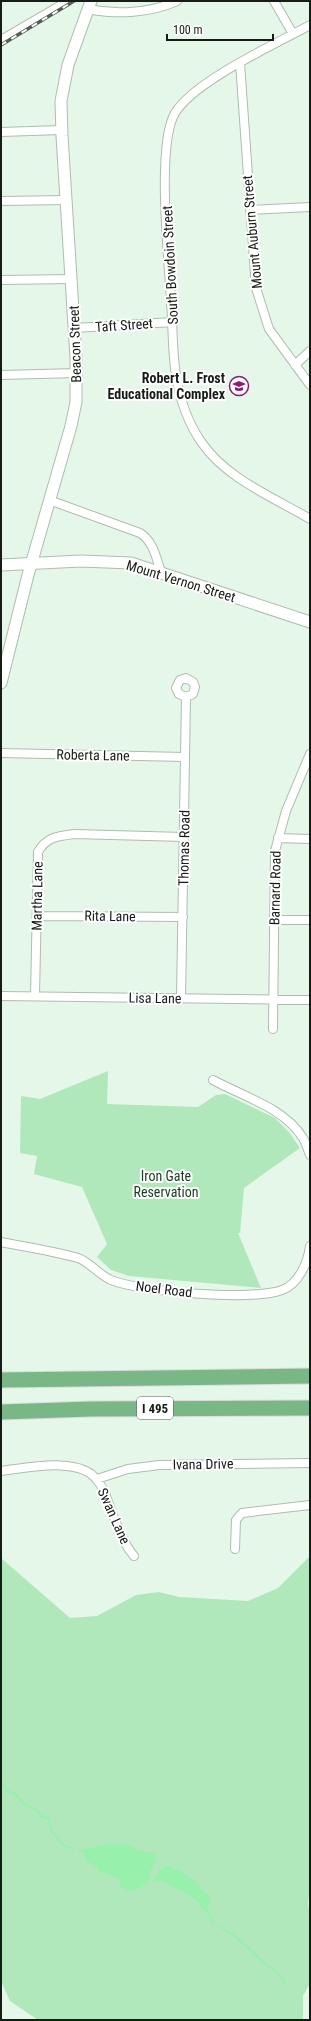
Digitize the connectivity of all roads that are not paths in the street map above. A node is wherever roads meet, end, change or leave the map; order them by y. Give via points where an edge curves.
1 (68, 1) edge
2 (177, 1) edge
3 (274, 1) edge
4 (89, 5) edge
5 (310, 25) edge
6 (293, 34) junction
7 (1, 40) edge
8 (240, 64) junction
9 (61, 130) junction
10 (1, 132) edge
11 (67, 200) junction
12 (1, 201) edge
13 (310, 207) edge
14 (250, 210) junction
15 (72, 279) junction
16 (1, 280) edge
17 (173, 322) junction
18 (75, 328) junction
19 (310, 351) edge
20 (295, 365) junction
21 (77, 373) junction
22 (1, 375) edge
23 (310, 385) edge
24 (50, 500) junction
25 (310, 519) edge
26 (32, 563) junction
27 (1, 565) edge
28 (161, 572) junction
29 (310, 622) edge
30 (1, 683) edge
31 (186, 697) dead end
32 (1, 753) edge
33 (310, 754) edge
34 (185, 757) junction
35 (184, 837) junction
36 (278, 838) junction
37 (310, 839) edge
38 (37, 916) junction
39 (182, 917) junction
40 (274, 920) junction
41 (310, 920) edge
42 (1, 996) edge
43 (35, 996) junction
44 (181, 998) junction
45 (274, 1000) junction
46 (310, 1000) edge
47 (273, 1029) dead end
48 (213, 1080) dead end
49 (310, 1155) edge
50 (1, 1242) edge
51 (310, 1246) edge
52 (310, 1376) edge
53 (1, 1380) edge
54 (310, 1408) edge
55 (1, 1412) edge
56 (310, 1463) edge
57 (1, 1471) edge
58 (97, 1479) junction
59 (310, 1505) edge
60 (235, 1548) dead end
61 (134, 1556) dead end

1 - 7 street
2 - 4 street via 155,9 108,12
3 - 6 street
4 - 9 main road, Beacon Street via 66,76 61,100
5 - 6 street, South Bowdoin Street
6 - 8 street, South Bowdoin Street
8 - 14 street, Mount Auburn Street
8 - 17 street, South Bowdoin Street via 204,85 185,101 175,113 168,133 166,205
9 - 10 street
9 - 11 main road, Beacon Street
11 - 12 street
11 - 15 main road, Beacon Street
13 - 14 street
14 - 20 street, Mount Auburn Street via 256,288 262,312 270,329
15 - 16 street
15 - 18 main road, Beacon Street
17 - 18 street, Taft Street
17 - 25 street, South Bowdoin Street via 180,396 186,414 202,442 214,458 233,474
18 - 21 main road, Beacon Street
19 - 20 street
20 - 23 street, Mount Auburn Street
21 - 22 street
21 - 24 main road, Beacon Street via 74,414
24 - 26 main road, Beacon Street
24 - 28 street via 147,537
26 - 27 main road, Mount Vernon Street
26 - 28 main road, Mount Vernon Street via 114,561
26 - 30 main road, Beacon Street
28 - 29 main road, Mount Vernon Street
31 - 34 street, Thomas Road
32 - 34 street, Roberta Lane
33 - 36 street, Barnard Road via 286,810
34 - 35 street, Thomas Road
35 - 38 street, Martha Lane via 74,834 45,842 38,852
35 - 39 street, Thomas Road
36 - 37 street
36 - 40 street, Barnard Road via 275,851
38 - 39 street, Rita Lane
38 - 43 street, Martha Lane
39 - 44 street, Thomas Road
40 - 41 street
40 - 45 street, Barnard Road
42 - 43 street, Lisa Lane
43 - 44 street, Lisa Lane
44 - 45 street, Lisa Lane
45 - 46 street, Lisa Lane
45 - 47 street, Barnard Road
48 - 49 street via 272,1110 290,1123 303,1138
50 - 51 street, Noel Road via 81,1259 111,1280 136,1287 237,1296 283,1290 302,1270 309,1256
52 - 53 highway, I 495
54 - 55 highway, I 495
56 - 58 street, Ivana Drive via 159,1465 128,1469
57 - 58 street, Swan Lane via 66,1465 79,1467
58 - 61 street, Swan Lane via 126,1547
59 - 60 street via 242,1512 236,1520

